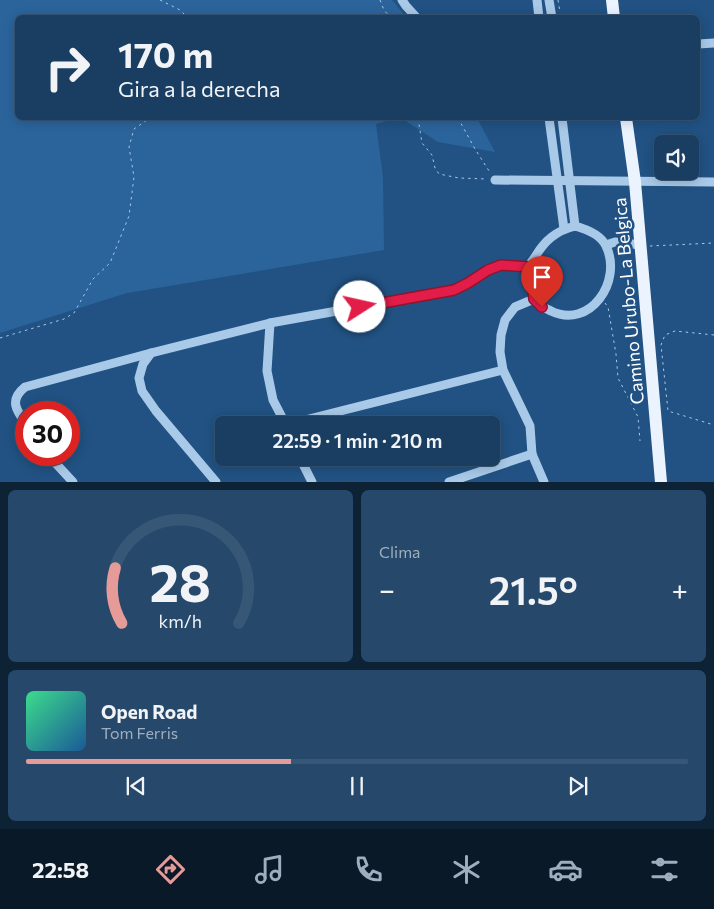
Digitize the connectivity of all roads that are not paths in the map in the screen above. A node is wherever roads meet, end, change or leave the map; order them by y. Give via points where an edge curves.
1 (402, 0) edge
2 (538, 0) edge
3 (549, 0) edge
4 (612, 0) edge
5 (414, 15) edge
6 (539, 15) edge
7 (552, 15) edge
8 (614, 15) edge
9 (714, 43) edge
10 (700, 44) edge
11 (549, 120) edge
12 (562, 120) edge
13 (626, 120) edge
14 (495, 180) road end
15 (557, 180) junction
16 (569, 180) junction
17 (635, 182) junction
18 (714, 182) edge
19 (575, 226) junction
20 (564, 229) junction
21 (606, 245) junction
22 (645, 246) junction
23 (529, 267) junction
24 (534, 299) junction
25 (270, 323) junction
26 (151, 353) junction
27 (503, 370) junction
28 (15, 401) edge
29 (281, 416) edge
30 (321, 416) edge
31 (532, 454) junction
32 (58, 466) edge
33 (304, 466) edge
34 (73, 482) edge
35 (216, 482) edge
36 (312, 482) edge
37 (449, 482) edge
38 (544, 482) edge
39 (661, 482) edge

1 - 5 street
2 - 6 street
3 - 7 street
4 - 8 main road
9 - 10 street
11 - 15 street
12 - 16 street
13 - 17 main road, Camino Urubo-La Belgica
14 - 15 street
15 - 16 street
15 - 20 street
16 - 17 street
16 - 19 street
17 - 18 street
17 - 22 main road, Camino Urubo-La Belgica
19 - 20 street
19 - 21 street via 587,230
20 - 23 street via 555,232 542,245
21 - 22 street via 615,242
21 - 24 street via 611,262 609,280 601,299 594,306 577,314 558,315
22 - 39 main road, Camino Urubo-La Belgica
23 - 24 street
23 - 25 street via 501,265 454,290
24 - 27 street via 516,307 505,320 500,352
25 - 26 street
25 - 29 street via 267,371 273,400
26 - 28 street via 25,387
26 - 35 street via 139,378 142,391
27 - 30 street
27 - 31 street via 530,426
31 - 37 street
31 - 38 street
32 - 34 street
33 - 36 street

